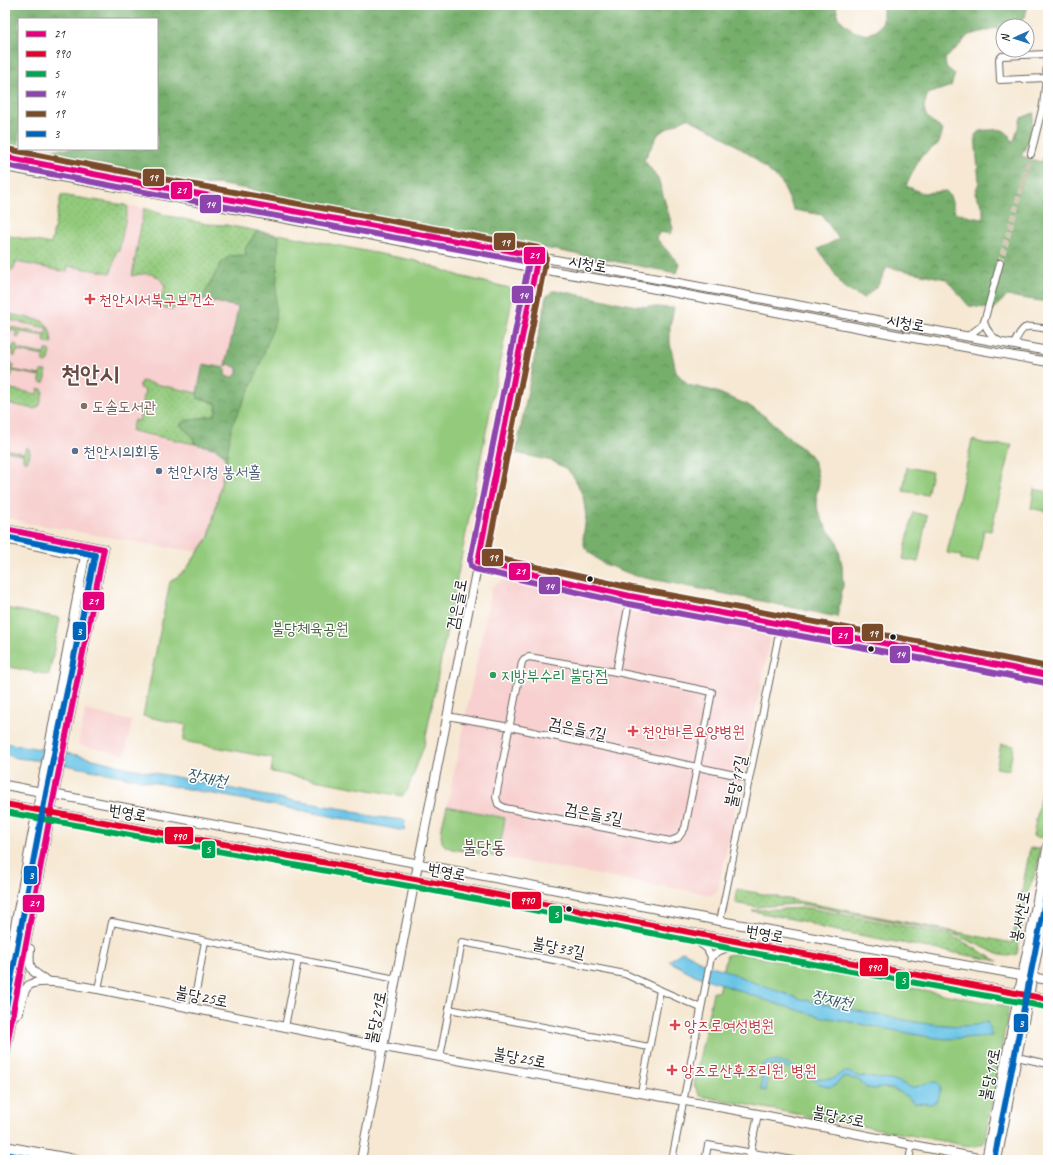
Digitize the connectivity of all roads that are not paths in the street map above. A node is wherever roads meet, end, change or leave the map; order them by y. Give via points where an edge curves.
1 (1048, 42) edge
2 (1047, 54) edge
3 (1046, 78) junction
4 (1031, 154) tunnel mouth
5 (5, 157) edge
6 (5, 167) edge
7 (538, 256) junction
8 (1000, 263) tunnel mouth
9 (535, 268) junction
10 (984, 322) junction
11 (1048, 329) edge
12 (968, 336) junction
13 (1000, 342) junction
14 (1014, 344) junction
15 (1048, 351) edge
16 (1048, 362) edge
17 (5, 529) edge
18 (5, 539) edge
19 (478, 562) junction
20 (630, 596) junction
21 (77, 597) junction
22 (73, 619) junction
23 (89, 622) junction
24 (781, 624) junction
25 (84, 650) junction
26 (616, 672) junction
27 (1048, 675) edge
28 (447, 716) junction
29 (510, 727) junction
30 (697, 767) junction
31 (749, 778) junction
32 (5, 785) edge
33 (40, 792) junction
34 (54, 795) junction
35 (5, 804) edge
36 (37, 810) junction
37 (51, 812) junction
38 (1048, 844) edge
39 (1047, 856) edge
40 (418, 864) junction
41 (415, 880) junction
42 (1048, 898) edge
43 (720, 921) junction
44 (659, 927) junction
45 (13, 936) junction
46 (27, 938) junction
47 (205, 941) junction
48 (766, 947) junction
49 (5, 951) edge
50 (711, 957) junction
51 (298, 960) junction
52 (1022, 976) junction
53 (1032, 977) junction
54 (5, 979) edge
55 (396, 979) junction
56 (1048, 980) edge
57 (48, 981) junction
58 (98, 989) junction
59 (660, 990) junction
60 (1018, 993) junction
61 (1029, 995) junction
62 (1048, 999) edge
63 (701, 1008) junction
64 (193, 1009) junction
65 (449, 1009) junction
66 (12, 1017) junction
67 (285, 1027) junction
68 (384, 1047) junction
69 (649, 1047) junction
70 (5, 1055) edge
71 (440, 1057) junction
72 (1017, 1058) junction
73 (1048, 1064) edge
74 (641, 1093) junction
75 (683, 1102) junction
76 (758, 1114) junction
77 (912, 1144) junction
78 (5, 1146) edge
79 (750, 1152) junction
80 (80, 1160) edge
81 (362, 1160) edge
82 (672, 1160) edge
83 (705, 1160) edge
84 (749, 1160) edge
85 (793, 1160) edge
86 (909, 1160) edge
87 (987, 1160) edge
88 (997, 1160) edge

1 - 2 street
2 - 3 street
2 - 3 street via 1002,56 999,59 1000,80
3 - 4 street via 1043,105
5 - 7 street, 시청로
6 - 9 street, 시청로
7 - 9 street, 검은들로
7 - 12 street, 시청로
8 - 10 street
9 - 16 street, 시청로
9 - 19 street, 검은들로
10 - 12 street
10 - 13 street via 990,335
11 - 14 street via 1025,326
12 - 13 street, 시청로
13 - 14 street, 시청로
14 - 15 street, 시청로
17 - 23 street via 104,549
18 - 21 street via 85,556
19 - 20 street
19 - 28 street, 검은들로
20 - 24 street
20 - 26 street
21 - 22 street
21 - 23 street via 85,591 89,593
22 - 25 street via 74,651 80,653
22 - 33 street
23 - 25 street
24 - 27 street
24 - 31 street, 불당17길
25 - 34 street
26 - 29 street, 검은들3길 via 529,656 524,658
26 - 30 street, 검은들3길 via 712,692
28 - 29 street, 검은들1길
28 - 40 street, 검은들로
29 - 30 street, 검은들1길
29 - 30 street, 검은들3길 via 496,797 498,804 505,808 670,841 678,838 685,828
30 - 31 street, 검은들1길
31 - 43 street, 불당17길
32 - 33 street, 번영로
33 - 34 street, 번영로
33 - 36 street
34 - 37 street
34 - 40 street, 번영로
35 - 36 street, 번영로
36 - 37 street, 번영로
36 - 45 street
37 - 41 street, 번영로
37 - 46 street
38 - 39 street, 봉서산로
39 - 52 street, 봉서산로
40 - 41 street, 불당21로
40 - 43 street, 번영로
41 - 44 street, 번영로
41 - 55 street, 불당21로
42 - 53 street, 봉서산로
43 - 52 street, 번영로
44 - 48 street, 번영로
44 - 50 street via 672,937 702,944
45 - 49 street
45 - 54 street
46 - 57 street via 30,967 36,975
46 - 66 street
47 - 51 street
47 - 58 street via 112,922
47 - 64 street
48 - 50 street via 743,950 729,948
48 - 60 street, 번영로
50 - 63 street
51 - 55 street
51 - 67 street
52 - 53 street, 번영로
52 - 60 street, 봉서산로
53 - 56 street, 번영로
53 - 61 street, 불당19로
55 - 68 street, 불당21로
57 - 58 street, 불당25로
57 - 66 street via 34,983 28,987 22,996 19,1012
58 - 64 street, 불당25로
59 - 63 street
59 - 65 street, 불당33길 via 625,974 462,942
59 - 69 street
60 - 61 street, 번영로
60 - 87 street, 불당19로
61 - 62 street, 번영로
61 - 72 street, 불당19로
63 - 75 street
64 - 67 street, 불당25로
65 - 69 street
65 - 71 street, 불당33길
66 - 70 street
67 - 68 street, 불당25로
68 - 71 street, 불당25로
68 - 81 street, 불당21로
69 - 74 street
71 - 74 street, 불당25로
72 - 73 street
72 - 88 street, 불당19로
74 - 75 street, 불당25로
75 - 76 street, 불당25로
75 - 82 street
76 - 77 street, 불당25로
76 - 79 street
77 - 86 street
77 - 87 street, 불당25로
78 - 80 street
79 - 83 street via 708,1145
79 - 84 street
79 - 85 street

